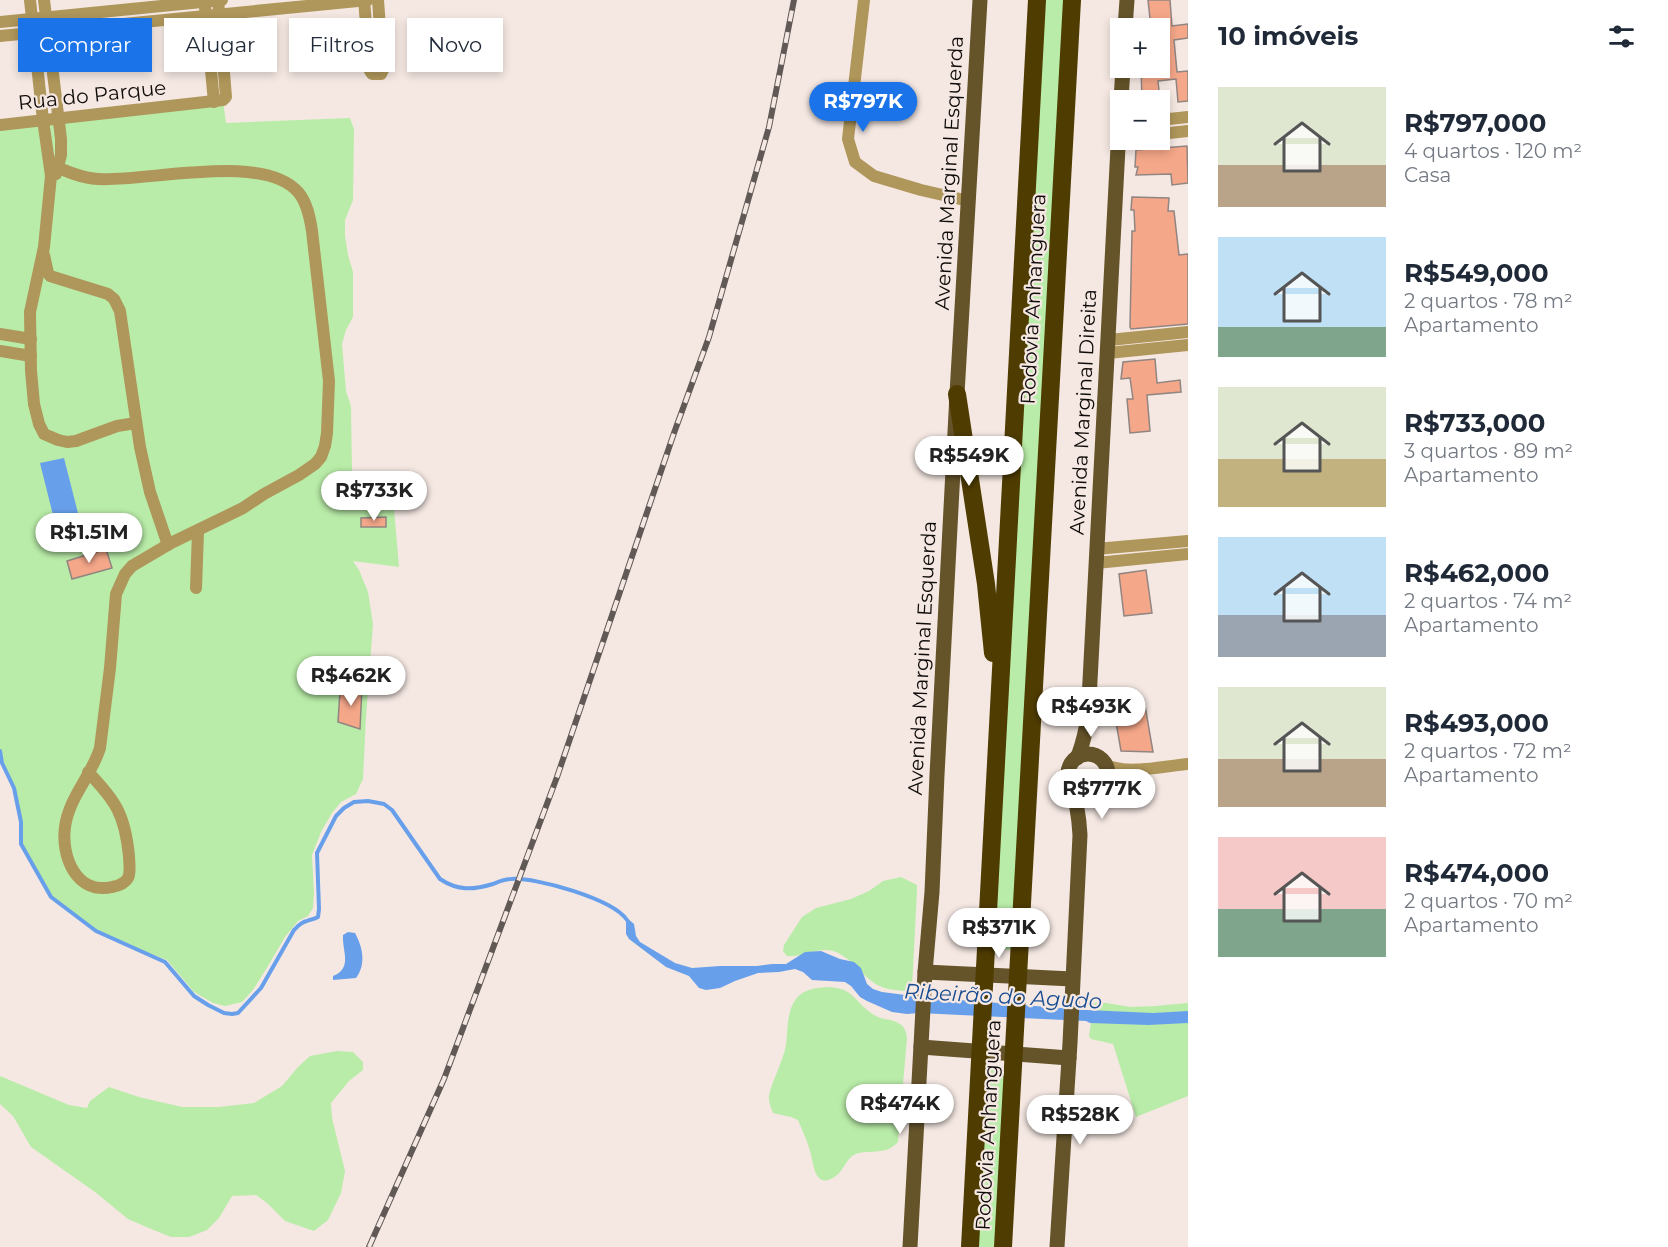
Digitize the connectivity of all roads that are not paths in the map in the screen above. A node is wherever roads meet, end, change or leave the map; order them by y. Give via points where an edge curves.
1 (30, 0) edge
2 (44, 0) edge
3 (219, 0) edge
4 (365, 0) edge
5 (378, 0) edge
6 (864, 0) edge
7 (980, 0) edge
8 (1037, 0) edge
9 (1072, 0) edge
10 (1127, 0) edge
11 (204, 1) edge
12 (219, 14) junction
13 (206, 15) junction
14 (47, 17) junction
15 (32, 18) joint
16 (1126, 18) edge
17 (18, 19) edge
18 (152, 20) edge
19 (0, 21) edge
20 (18, 34) edge
21 (0, 36) edge
22 (38, 72) edge
23 (53, 72) edge
24 (219, 101) junction
25 (1188, 117) edge
26 (58, 118) junction
27 (1170, 119) edge
28 (43, 120) junction
29 (0, 125) edge
30 (1188, 131) edge
31 (1170, 133) edge
32 (1119, 150) edge
33 (54, 166) junction
34 (969, 201) junction
35 (43, 251) junction
36 (1188, 332) edge
37 (0, 334) edge
38 (31, 339) junction
39 (1188, 345) edge
40 (1109, 346) junction
41 (0, 351) edge
42 (31, 356) junction
43 (957, 394) junction
44 (136, 423) junction
45 (198, 532) junction
46 (1188, 540) edge
47 (168, 545) junction
48 (1188, 554) edge
49 (1096, 556) junction
50 (196, 588) dead end
51 (999, 705) junction
52 (1088, 719) junction
53 (1077, 758) junction
54 (1104, 763) junction
55 (1188, 764) edge
56 (1145, 768) junction
57 (88, 772) junction
58 (1071, 785) junction
59 (1103, 788) junction
60 (1080, 835) junction
61 (925, 979) junction
62 (1072, 984) junction
63 (921, 1047) junction
64 (1070, 1051) junction
65 (910, 1247) edge
66 (970, 1247) edge
67 (1003, 1247) edge
68 (1057, 1247) edge

1 - 15 street
2 - 14 street
3 - 11 street
3 - 12 street
4 - 5 street via 370,71 381,74
4 - 12 street
6 - 34 street via 848,139 855,162 874,176
7 - 34 main road, Avenida Marginal Esquerda
8 - 51 highway, Rodovia Anhanguera
9 - 67 highway, Rodovia Anhanguera
10 - 16 main road
11 - 13 street
11 - 14 street
12 - 13 street
12 - 24 street via 226,97
13 - 18 street
13 - 24 street
14 - 15 street
17 - 19 street
20 - 21 street
22 - 28 street
23 - 26 street
24 - 26 street, Rua do Parque
25 - 27 street
26 - 28 street, Rua do Parque
26 - 33 street via 61,147
28 - 29 street, Rua do Parque
28 - 33 street
30 - 31 street
32 - 40 main road, Avenida Marginal Direita
33 - 35 street
33 - 45 street via 100,179 208,172 259,175 282,180 303,199 316,255 329,381 327,433 321,457 298,475
34 - 43 main road, Avenida Marginal Esquerda
35 - 38 street via 31,304
35 - 44 street via 50,276 103,291 117,304
36 - 40 street
37 - 38 street
38 - 42 street
39 - 40 street
40 - 49 main road, Avenida Marginal Direita
41 - 42 street
42 - 44 street via 34,404 45,434 76,441
43 - 51 highway via 986,584
43 - 61 main road, Avenida Marginal Esquerda
44 - 47 street via 150,492
45 - 47 street
45 - 50 street
46 - 49 street
47 - 57 street via 132,566 116,594 102,736
48 - 49 street
49 - 52 main road, Avenida Marginal Direita
51 - 66 highway, Rodovia Anhanguera
52 - 53 main road, Avenida Marginal Direita
52 - 54 main road, Avenida Marginal Direita via 1094,746
53 - 54 main road via 1089,754
53 - 58 main road via 1069,768
54 - 56 street via 1113,768
54 - 59 main road via 1108,775
55 - 56 street
56 - 59 street
57 - 57 street via 67,817 65,850 71,869 84,882 110,888 122,884 129,875 125,827 116,805
58 - 59 main road via 1087,794
58 - 60 main road
59 - 60 main road via 1093,799
60 - 62 main road
61 - 62 main road
61 - 63 main road, Avenida Marginal Esquerda
62 - 64 main road
63 - 64 main road
63 - 65 main road, Avenida Marginal Esquerda
64 - 68 main road

